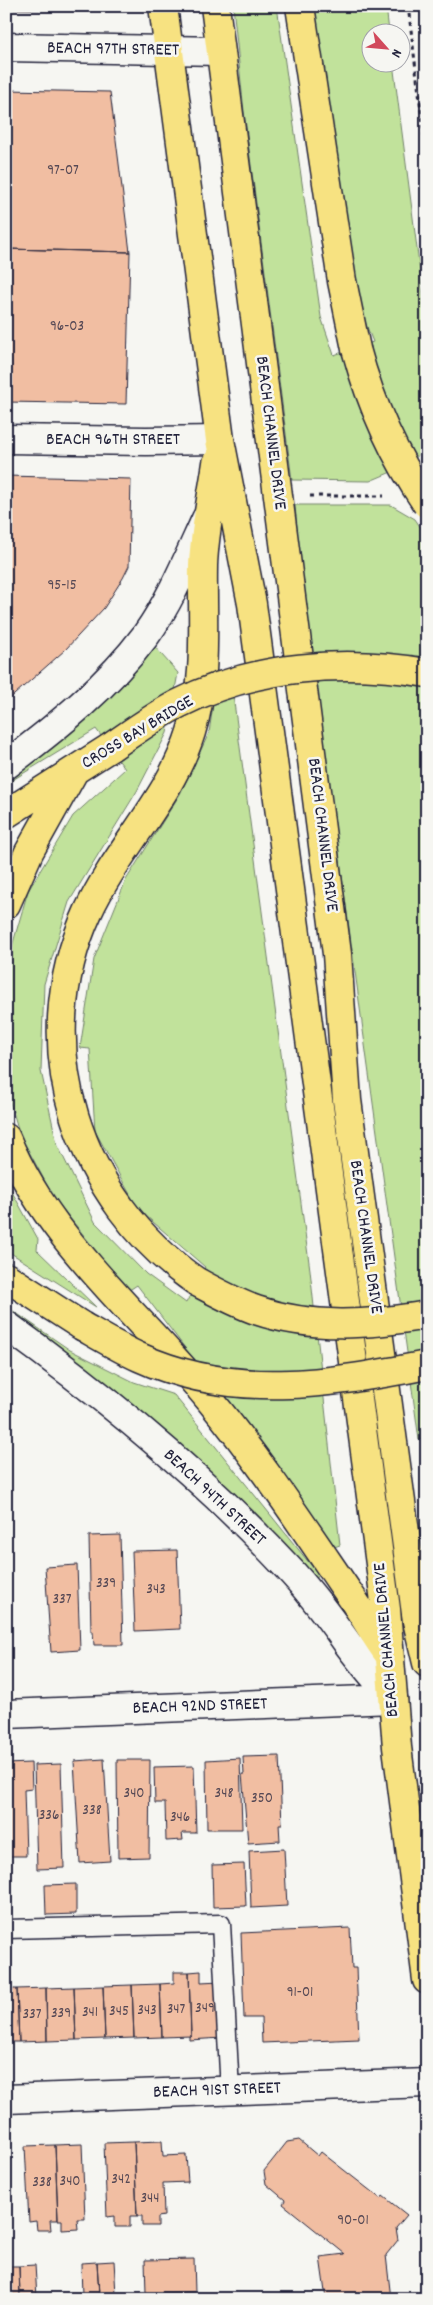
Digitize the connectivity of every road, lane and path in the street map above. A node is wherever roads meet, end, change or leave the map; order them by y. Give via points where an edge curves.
1 (163, 6) edge
2 (215, 6) edge
3 (300, 6) edge
4 (408, 6) edge
5 (6, 47) edge
6 (168, 51) junction
7 (220, 51) junction
8 (427, 158) edge
9 (6, 439) edge
10 (220, 440) junction
11 (278, 496) junction
12 (387, 496) dead end
13 (427, 504) edge
14 (210, 511) junction
15 (427, 673) edge
16 (6, 765) edge
17 (73, 773) junction
18 (6, 814) edge
19 (6, 904) edge
20 (6, 1138) edge
21 (6, 1277) edge
22 (427, 1315) edge
23 (6, 1325) edge
24 (427, 1365) edge
25 (390, 1656) junction
26 (427, 1663) edge
27 (393, 1699) junction
28 (6, 1714) edge
29 (6, 1929) edge
30 (427, 1980) edge
31 (427, 2083) edge
32 (230, 2091) junction
33 (6, 2099) edge

1 - 6 main road, BEACH CHANNEL DRIVE
2 - 7 main road, BEACH CHANNEL DRIVE
3 - 13 main road, bridge via 342,281 356,349 385,432 398,460
4 - 8 path
5 - 6 street, BEACH 97TH STREET
6 - 7 street, BEACH 97TH STREET
6 - 10 main road, BEACH CHANNEL DRIVE
7 - 11 main road, BEACH CHANNEL DRIVE
9 - 10 street, BEACH 96TH STREET
10 - 14 main road, BEACH CHANNEL DRIVE
10 - 25 main road, BEACH CHANNEL DRIVE via 252,604
11 - 12 path
11 - 26 main road, BEACH CHANNEL DRIVE via 337,954 348,1110 417,1621
14 - 16 street via 146,635 86,700
14 - 22 main road, BEACH CHANNEL DRIVE, bridge via 203,564 202,680 191,733 171,777 104,880 77,940 69,972 62,1030 66,1088 73,1115 89,1158 126,1217 176,1268 197,1282 255,1309 309,1322 369,1323
15 - 17 main road, CROSS BAY BRIDGE, bridge via 336,666 250,678 179,704
17 - 18 main road, CROSS BAY BRIDGE
17 - 19 main road via 29,852
20 - 25 main road via 40,1205 63,1236 208,1398 291,1509
21 - 24 main road, bridge via 82,1326 149,1361 198,1377 259,1384 325,1383
23 - 27 street, BEACH 94TH STREET via 108,1403 242,1522 326,1612
25 - 27 main road, BEACH CHANNEL DRIVE
27 - 28 street, BEACH 92ND STREET
27 - 30 main road, BEACH CHANNEL DRIVE via 396,1747
29 - 32 lane via 221,1924
31 - 32 street, BEACH 91ST STREET
32 - 33 street, BEACH 91ST STREET

